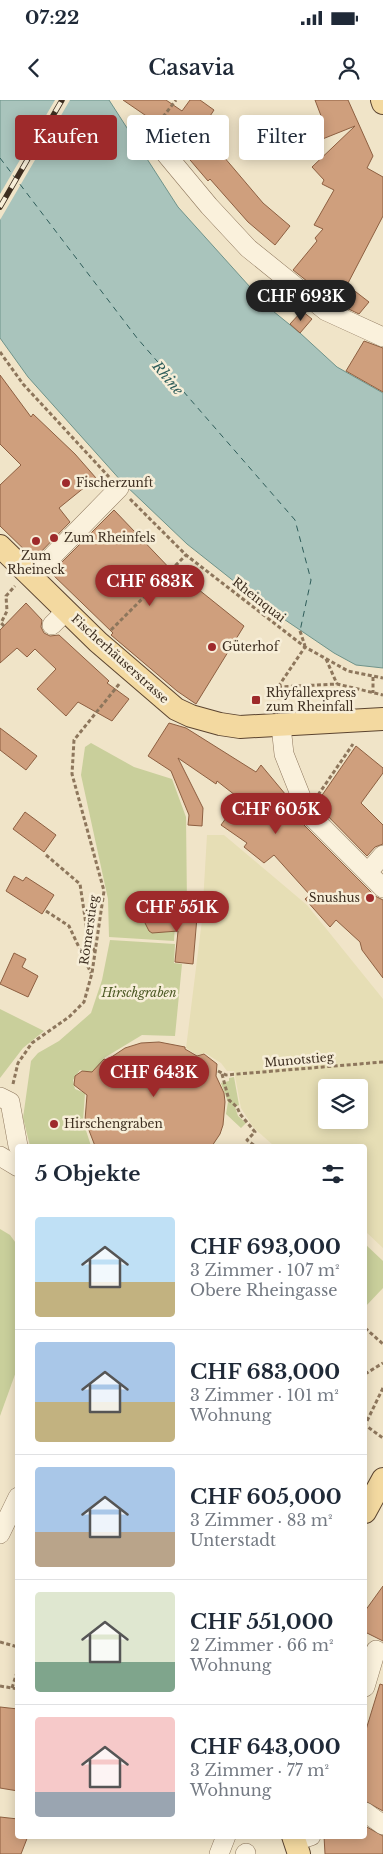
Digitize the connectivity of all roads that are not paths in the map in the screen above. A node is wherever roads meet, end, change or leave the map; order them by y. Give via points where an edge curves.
1 (171, 160) edge
2 (383, 337) edge
3 (119, 488) road end
4 (0, 546) edge
5 (24, 582) junction
6 (383, 719) edge
7 (281, 726) junction
8 (383, 855) edge
9 (368, 872) junction
10 (383, 888) edge
11 (5, 1100) edge
12 (17, 1144) edge
13 (0, 1156) edge
14 (15, 1164) edge
15 (383, 1479) edge
16 (15, 1504) edge
17 (367, 1508) edge
18 (0, 1534) edge
19 (375, 1650) edge
20 (367, 1680) edge
21 (367, 1813) edge
22 (383, 1825) edge
23 (225, 1839) edge
24 (219, 1854) edge

1 - 2 street via 248,248 326,311
3 - 5 street
4 - 5 main road, Fischerhäuserstrasse
5 - 7 main road, Fischerhäuserstrasse via 57,616 98,642 176,709 226,725
6 - 7 main road, Fischerhäuserstrasse
7 - 9 street via 284,754 307,812
8 - 9 street
9 - 10 street
11 - 12 street
13 - 14 street
15 - 17 main road
16 - 18 street
19 - 20 street
21 - 22 street
23 - 24 street

